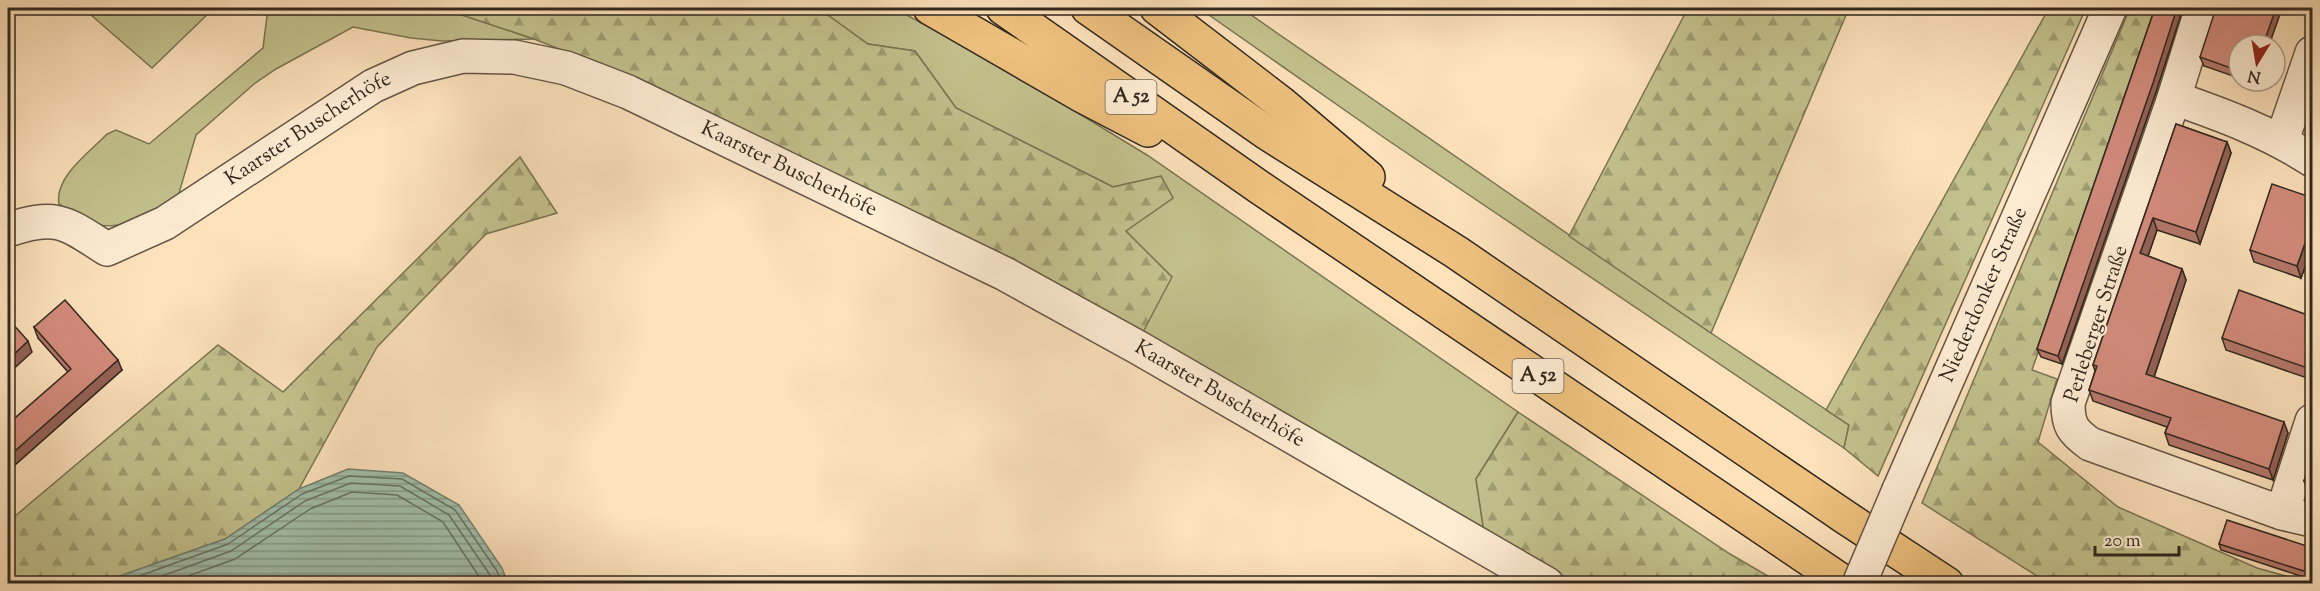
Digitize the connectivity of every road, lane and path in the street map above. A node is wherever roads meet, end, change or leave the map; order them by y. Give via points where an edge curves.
1 (930, 8) edge
2 (1003, 8) edge
3 (1088, 8) edge
4 (1157, 8) edge
5 (2110, 8) edge
6 (2202, 8) edge
7 (2313, 53) edge
8 (2174, 98) junction
9 (2282, 140) junction
10 (2313, 160) edge
11 (1259, 187) junction
12 (8, 230) edge
13 (1456, 252) junction
14 (2313, 421) edge
15 (2297, 516) edge
16 (1546, 584) edge
17 (1846, 584) edge
18 (1859, 584) edge
19 (1947, 584) edge

1 - 11 highway via 1079,94
2 - 11 highway, A 52
3 - 13 highway, A 52 via 1267,133
4 - 13 highway via 1281,103
5 - 18 street, Niederdonker Straße, bridge
6 - 8 street, Perleberger Straße
7 - 9 street
8 - 9 street
8 - 15 street, Perleberger Straße via 2068,403 2068,420 2076,434 2090,444
9 - 10 street
11 - 17 highway, A 52
12 - 16 street, Kaarster Buscherhöfe via 40,221 56,222 107,249 165,223 373,86 413,68 463,56 514,57 566,68 628,92 1005,274
13 - 19 highway, A 52
14 - 15 street

